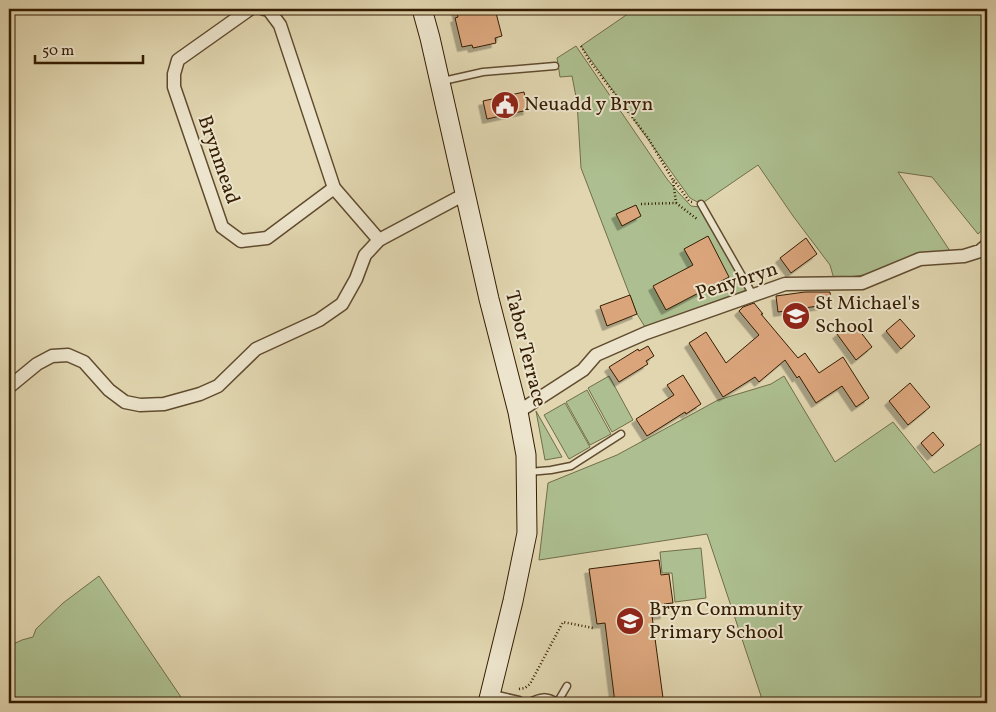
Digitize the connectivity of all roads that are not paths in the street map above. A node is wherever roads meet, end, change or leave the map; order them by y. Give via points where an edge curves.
1 (250, 9) edge
2 (264, 9) edge
3 (268, 9) edge
4 (422, 9) edge
5 (555, 66) dead end
6 (440, 82) junction
7 (334, 188) junction
8 (465, 194) junction
9 (701, 204) road end
10 (379, 240) junction
11 (987, 245) edge
12 (753, 295) junction
13 (9, 387) edge
14 (518, 412) junction
15 (621, 434) dead end
16 (526, 472) junction
17 (567, 686) dead end
18 (489, 699) edge
19 (522, 703) edge
20 (528, 703) edge
21 (557, 703) edge

1 - 7 street, Brynmead via 178,60 174,74 174,87 222,227 241,241 267,238
2 - 3 street
3 - 7 street via 280,25
4 - 6 main road, Tabor Terrace
5 - 6 lane via 483,72
6 - 8 main road, Tabor Terrace
7 - 10 street
8 - 10 street
8 - 14 main road, Tabor Terrace
9 - 12 lane
10 - 13 street via 365,255 342,304 319,320 256,349 218,386 200,394 164,404 124,402 84,362 68,354 52,356 37,364
11 - 12 street, Penybryn via 964,256 920,259 862,283 785,284
12 - 14 street, Penybryn via 646,333 596,355 583,370
14 - 16 main road, Tabor Terrace
15 - 16 lane via 571,466
16 - 18 main road, Tabor Terrace via 527,533
17 - 21 lane
18 - 19 lane via 519,700
20 - 21 lane via 538,698 551,698

